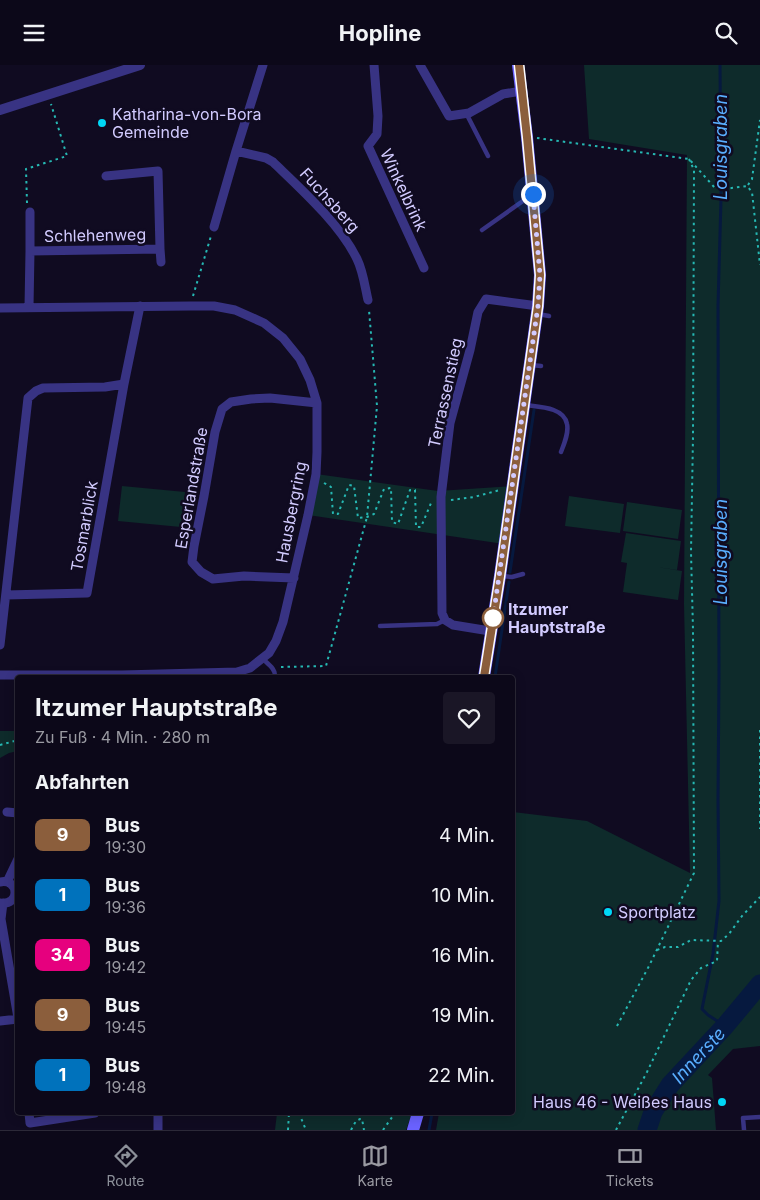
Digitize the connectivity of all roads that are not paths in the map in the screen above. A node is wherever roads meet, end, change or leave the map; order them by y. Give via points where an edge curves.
1 (140, 65) edge
2 (263, 65) edge
3 (374, 65) edge
4 (420, 65) edge
5 (518, 65) edge
6 (123, 68) edge
7 (522, 91) junction
8 (0, 110) edge
9 (466, 113) junction
10 (236, 151) junction
11 (488, 156) dead end
12 (106, 176) dead end
13 (533, 194) junction
14 (30, 212) road end
15 (214, 227) road end
16 (482, 230) dead end
17 (160, 249) junction
18 (30, 251) junction
19 (161, 262) dead end
20 (424, 268) dead end
21 (368, 300) road end
22 (140, 306) junction
23 (29, 307) junction
24 (0, 308) edge
25 (541, 312) junction
26 (124, 384) junction
27 (317, 403) junction
28 (524, 405) junction
29 (561, 452) dead end
30 (523, 574) dead end
31 (500, 576) junction
32 (294, 578) junction
33 (6, 595) junction
34 (445, 620) junction
35 (380, 626) dead end
36 (490, 631) junction
37 (0, 645) edge
38 (263, 659) junction
39 (0, 675) edge
40 (275, 675) edge
41 (484, 675) edge
42 (7, 812) dead end
43 (15, 813) edge
44 (15, 864) edge
45 (4, 882) edge
46 (15, 893) edge
47 (15, 899) edge
48 (2, 903) edge
49 (15, 1001) edge
50 (15, 1018) edge
51 (0, 1021) edge
52 (86, 1115) edge
53 (158, 1115) edge
54 (417, 1115) edge
55 (760, 1117) edge
56 (31, 1127) edge
57 (158, 1130) edge
58 (413, 1130) edge
59 (744, 1130) edge

1 - 6 street
2 - 10 street
3 - 20 street, Winkelbrink via 377,134 368,145
4 - 9 street via 449,116
5 - 7 main road
6 - 8 street
7 - 9 street via 503,94
7 - 13 main road
9 - 11 lane
10 - 15 street
10 - 21 street, Fuchsberg via 274,162 323,212 354,253
12 - 17 street, Schlehenweg via 158,171
13 - 16 lane
13 - 25 main road
14 - 18 street, Schlehenweg
17 - 18 street, Schlehenweg
17 - 19 street, Schlehenweg
18 - 23 street, Schlehenweg
22 - 23 street, Hausbergring
22 - 26 street, Tosmarblick
22 - 27 street, Hausbergring via 214,306 235,310 264,323 283,338 300,359
23 - 24 street, Hausbergring
25 - 28 main road via 535,366
25 - 34 street, Terrassenstieg via 486,299 478,312 450,423 441,497 442,613
26 - 33 street, Tosmarblick via 88,593
26 - 33 street via 44,388 28,398
27 - 32 street, Hausbergring via 314,482
27 - 32 street, Esperlandstraße via 251,399 232,402 222,409 194,546 192,562 213,579 244,576
28 - 29 lane via 562,415 567,423 567,433
28 - 31 main road
30 - 31 lane
31 - 36 main road
32 - 38 street, Hausbergring via 276,641
33 - 37 street
34 - 35 lane via 437,624
34 - 36 street via 453,625
36 - 41 main road
38 - 39 street, Hausbergring via 237,672
38 - 40 lane
42 - 43 street
44 - 45 street
45 - 46 street via 13,886
47 - 48 street
48 - 49 street via 1,919
50 - 51 street
52 - 56 street
53 - 57 street
54 - 58 main road
55 - 59 lane via 743,1117

